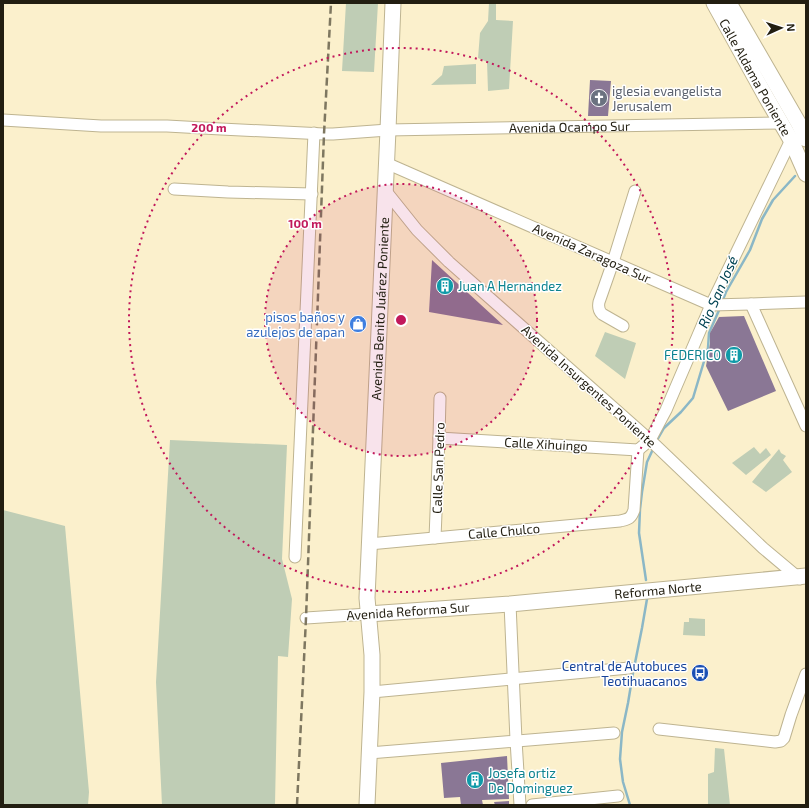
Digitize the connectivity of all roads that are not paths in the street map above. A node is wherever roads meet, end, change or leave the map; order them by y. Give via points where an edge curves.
1 (392, 3) edge
2 (714, 3) edge
3 (730, 3) edge
4 (3, 120) edge
5 (781, 123) junction
6 (802, 124) edge
7 (388, 130) junction
8 (314, 133) junction
9 (806, 139) edge
10 (791, 140) junction
11 (386, 163) junction
12 (806, 174) edge
13 (174, 189) dead end
14 (385, 190) junction
15 (635, 191) dead end
16 (312, 194) junction
17 (613, 262) junction
18 (806, 302) edge
19 (751, 304) junction
20 (715, 305) junction
21 (623, 326) dead end
22 (440, 398) dead end
23 (806, 426) edge
24 (439, 438) junction
25 (651, 441) junction
26 (638, 450) junction
27 (435, 538) junction
28 (369, 544) junction
29 (295, 557) dead end
30 (803, 579) edge
31 (510, 604) junction
32 (368, 614) junction
33 (306, 618) dead end
34 (629, 668) dead end
35 (806, 674) edge
36 (513, 678) junction
37 (372, 692) junction
38 (659, 729) dead end
39 (614, 732) dead end
40 (516, 740) junction
41 (369, 753) junction
42 (618, 796) dead end
43 (367, 805) edge
44 (520, 805) edge
45 (532, 805) edge

1 - 7 main road, Avenida Benito Juárez Poniente
2 - 5 main road, Calle Aldama Poniente
3 - 6 main road, Calle Aldama Poniente
4 - 8 street, Avenida Ocampo Sur
5 - 6 main road, Avenida Ocampo Sur
5 - 7 street, Avenida Ocampo Sur
5 - 10 main road, Calle Aldama Poniente
6 - 9 main road, Calle Aldama Poniente
7 - 8 street, Avenida Ocampo Sur
7 - 11 main road, Avenida Benito Juárez Poniente
8 - 16 street
10 - 12 main road, Calle Aldama Poniente
10 - 20 street
11 - 14 main road, Avenida Benito Juárez Poniente
11 - 17 street, Avenida Zaragoza Sur
13 - 16 street
14 - 25 street, Avenida Insurgentes Poniente via 417,230 449,262
14 - 28 main road, Avenida Benito Juárez Poniente
15 - 17 street
16 - 29 street
17 - 20 street, Avenida Zaragoza Sur
17 - 21 street via 598,306 602,314
18 - 19 street, Avenida Zaragoza Sur
19 - 20 street, Avenida Zaragoza Sur
19 - 23 street
20 - 25 street
22 - 24 street, Calle San Pedro
24 - 26 street, Calle Xihuingo
24 - 27 street, Calle San Pedro
25 - 26 street
25 - 30 street, Avenida Insurgentes Poniente via 763,548
26 - 27 street, Calle Chulco via 634,510 628,519
27 - 28 street, Calle Chulco
28 - 32 main road, Avenida Benito Juárez Poniente
30 - 31 main road, Reforma Norte
31 - 32 main road, Avenida Reforma Sur
31 - 36 street
32 - 33 street, Avenida Reforma Sur
32 - 37 main road, Avenida Benito Juárez Poniente
34 - 36 street
35 - 38 street via 781,741
36 - 37 street
36 - 40 street
37 - 41 main road, Avenida Benito Juárez Poniente
39 - 40 street
40 - 41 street
40 - 44 street
41 - 43 main road, Avenida Benito Juárez Poniente
42 - 45 street

